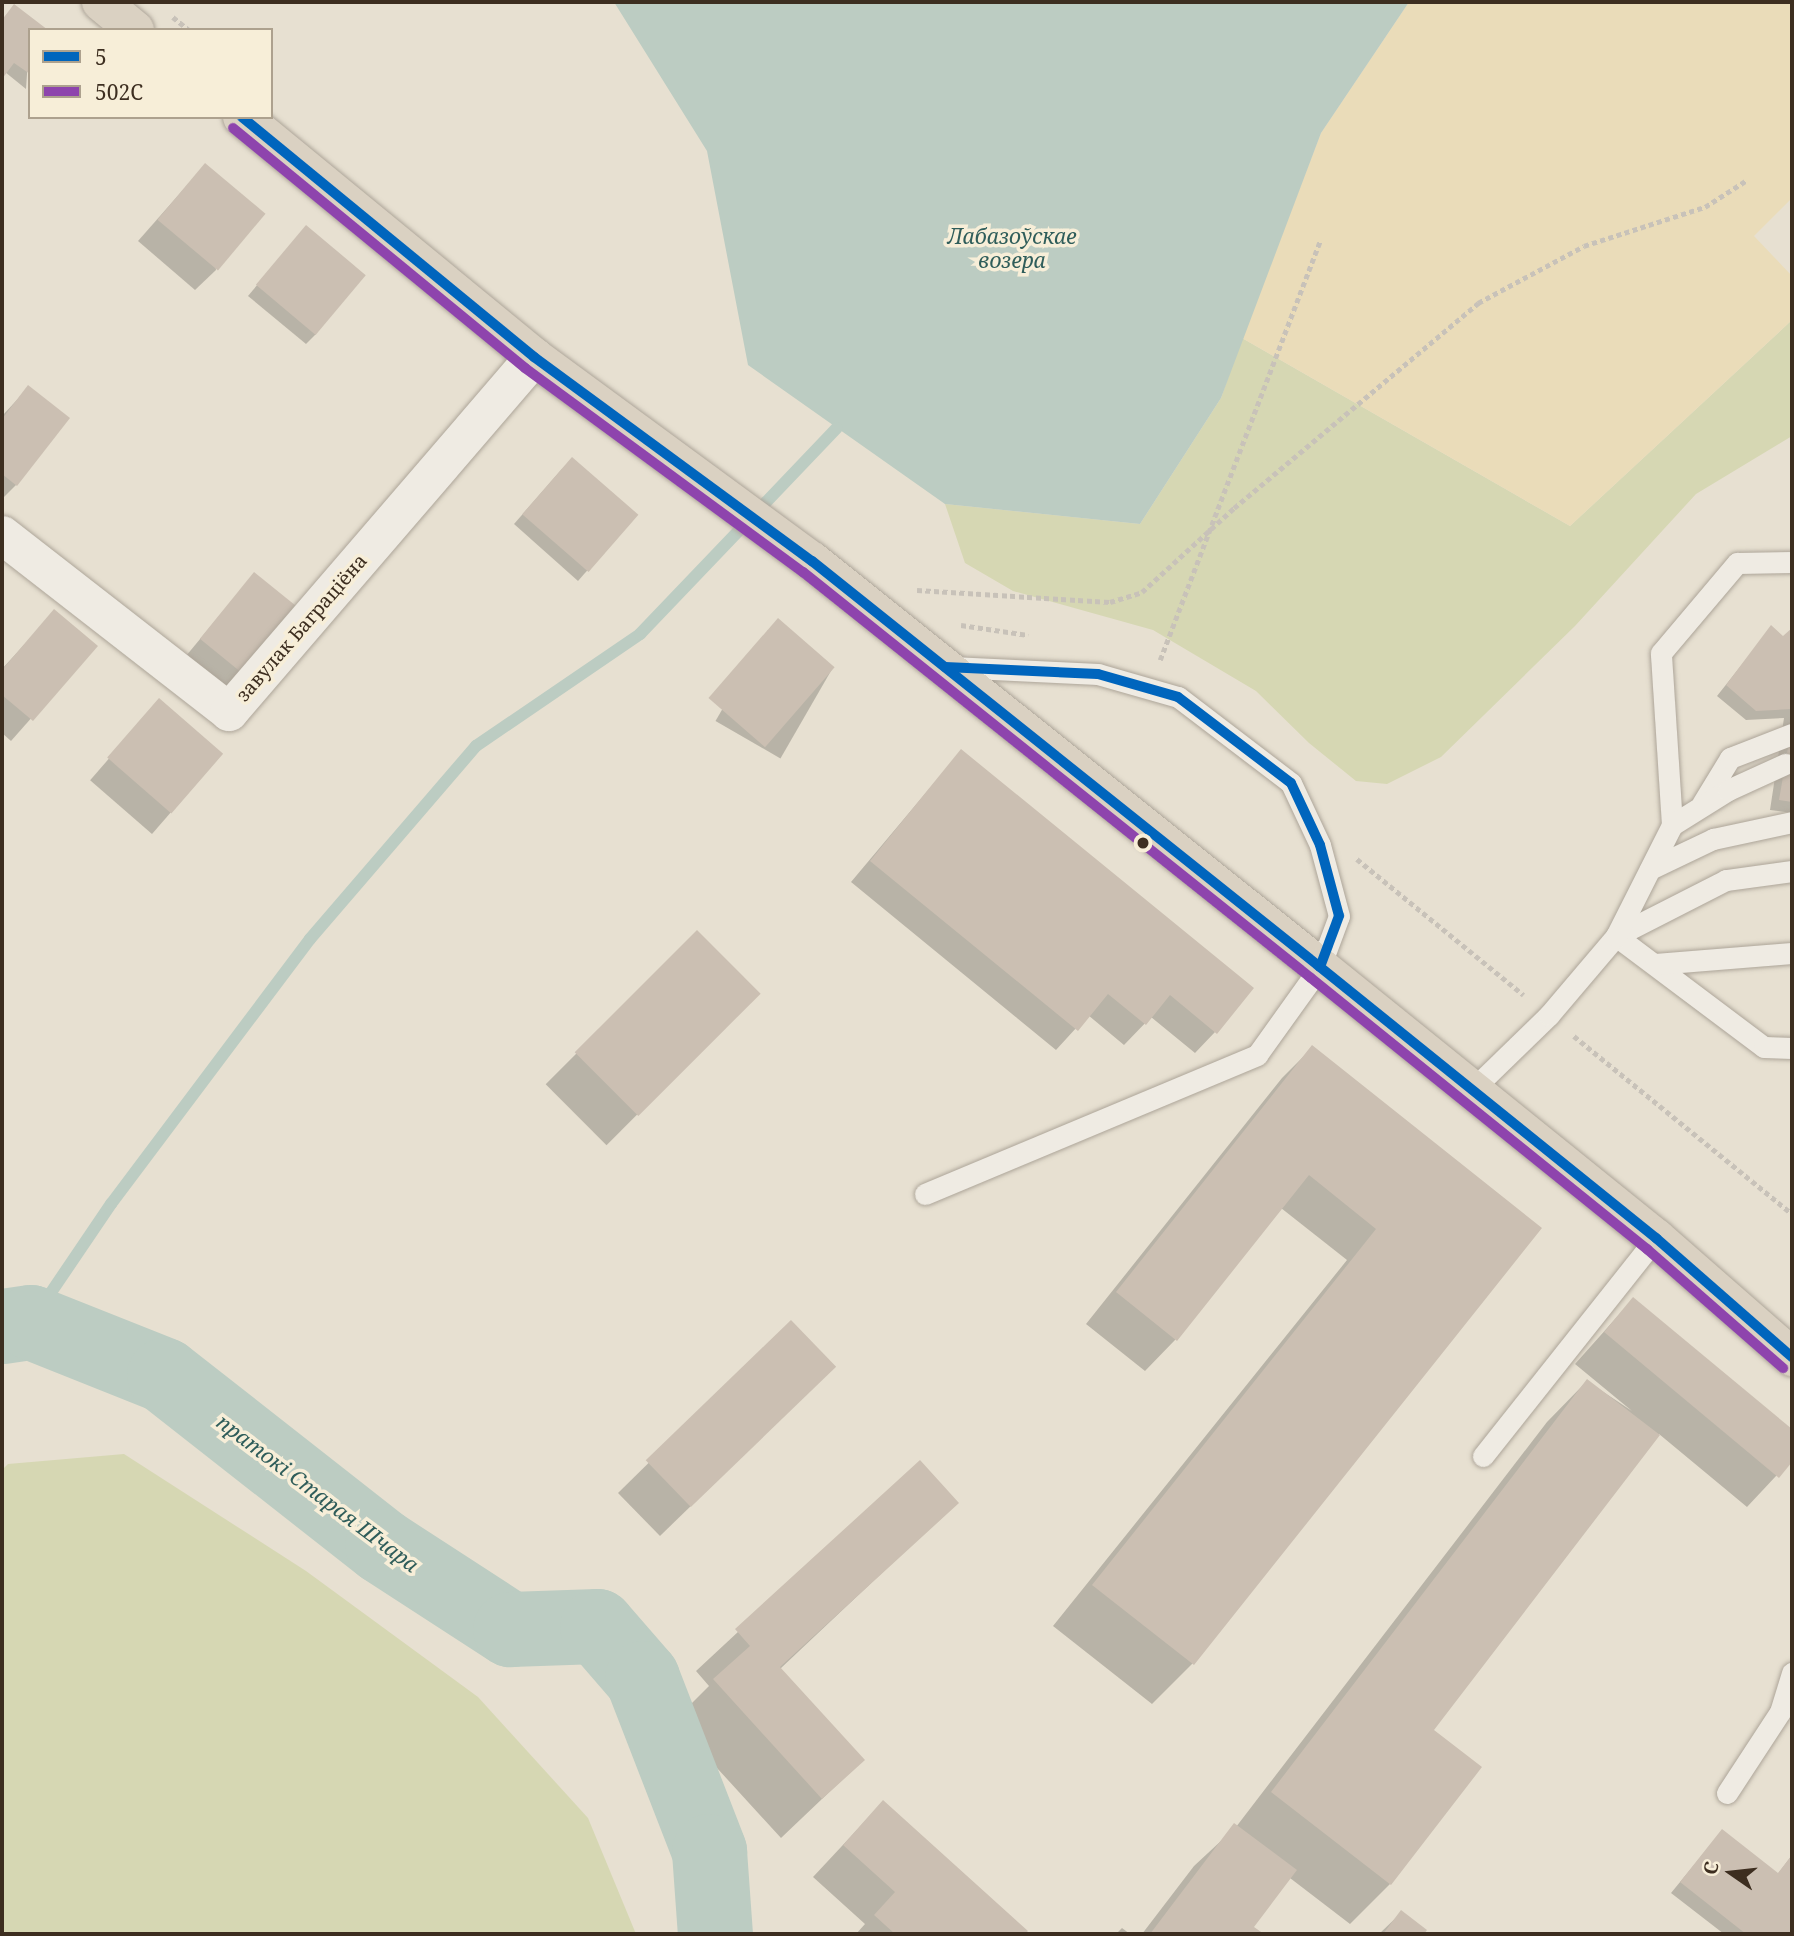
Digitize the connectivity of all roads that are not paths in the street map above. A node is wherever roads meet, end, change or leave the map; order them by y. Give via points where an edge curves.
1 (101, 2) edge
2 (133, 28) edge
3 (244, 119) edge
4 (534, 357) junction
5 (2, 535) edge
6 (1792, 562) edge
7 (945, 667) junction
8 (1792, 734) edge
9 (1784, 764) dead end
10 (1699, 809) junction
11 (1792, 822) edge
12 (1671, 825) junction
13 (1650, 869) junction
14 (1792, 871) edge
15 (1616, 936) junction
16 (1792, 953) edge
17 (1655, 964) junction
18 (1320, 967) junction
19 (1792, 1048) edge
20 (1473, 1089) junction
21 (925, 1195) dead end
22 (1656, 1238) junction
23 (1792, 1357) edge
24 (1483, 1456) dead end
25 (1792, 1673) edge
26 (1727, 1793) dead end

1 - 2 highway
3 - 4 highway
4 - 5 street, завулак Баграціёна via 229,712
4 - 7 highway via 712,485
6 - 12 lane via 1737,563 1661,653
7 - 18 highway
7 - 18 lane via 1098,674 1178,697 1292,783 1320,845 1339,916
8 - 10 lane via 1730,758
9 - 10 lane
10 - 12 lane
11 - 13 lane via 1713,839
12 - 13 lane
13 - 15 lane
14 - 15 lane via 1726,880
15 - 17 lane
15 - 20 lane via 1549,1015
16 - 17 lane
17 - 19 lane via 1764,1047
18 - 20 highway
18 - 21 lane via 1258,1055
20 - 22 highway
22 - 23 highway
22 - 24 lane
25 - 26 lane via 1780,1712

